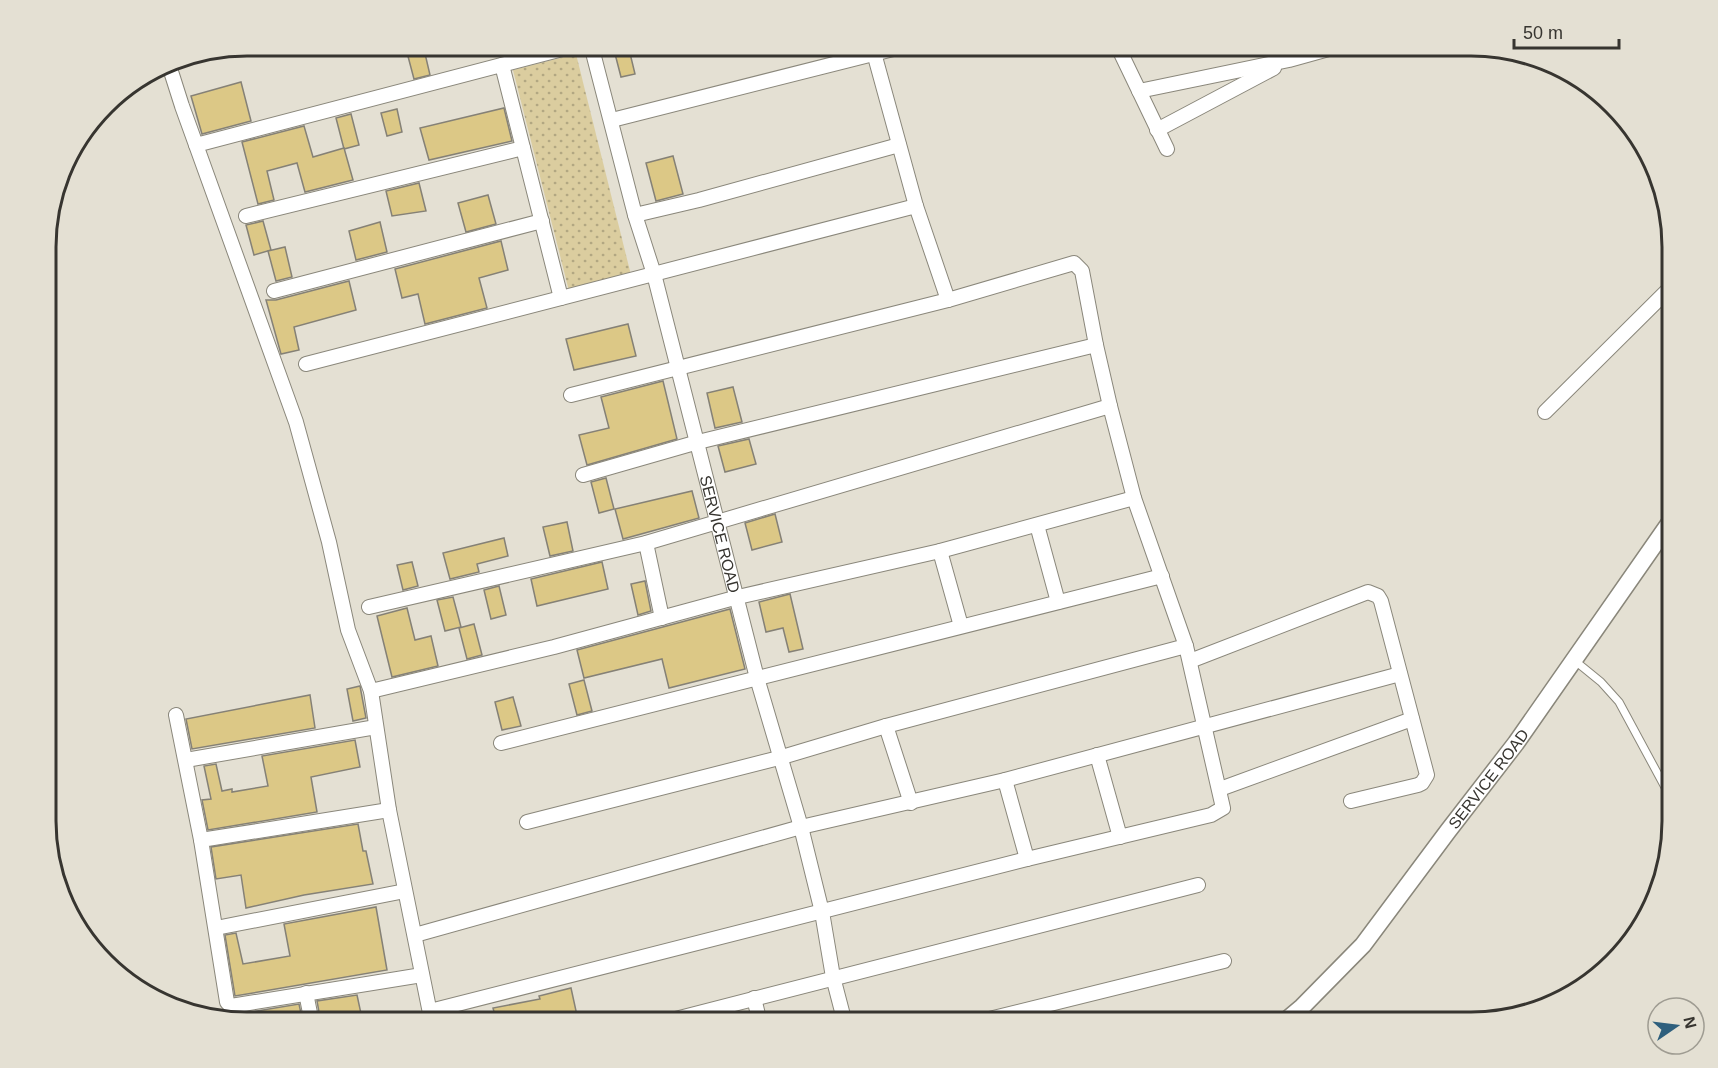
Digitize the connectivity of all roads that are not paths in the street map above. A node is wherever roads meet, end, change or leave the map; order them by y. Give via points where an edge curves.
1 (536, 56) edge
2 (594, 56) edge
3 (862, 56) edge
4 (875, 56) edge
5 (1122, 56) edge
6 (1303, 56) edge
7 (1289, 60) junction
8 (502, 65) junction
9 (171, 71) edge
10 (1139, 91) junction
11 (612, 120) junction
12 (1157, 130) junction
13 (196, 145) junction
14 (899, 145) junction
15 (524, 148) junction
16 (1167, 149) dead end
17 (916, 206) junction
18 (635, 214) junction
19 (246, 216) dead end
20 (542, 221) junction
21 (654, 274) junction
22 (274, 291) dead end
23 (1662, 295) edge
24 (561, 298) junction
25 (948, 300) junction
26 (1096, 345) junction
27 (306, 364) dead end
28 (678, 368) junction
29 (571, 395) dead end
30 (1110, 406) junction
31 (1545, 412) dead end
32 (698, 442) junction
33 (583, 475) dead end
34 (1134, 498) junction
35 (719, 522) junction
36 (1037, 525) junction
37 (1662, 533) edge
38 (646, 543) junction
39 (940, 551) junction
40 (1162, 576) junction
41 (738, 597) junction
42 (1058, 602) junction
43 (369, 607) dead end
44 (662, 618) junction
45 (961, 626) junction
46 (1186, 646) junction
47 (1574, 660) junction
48 (1190, 661) junction
49 (1400, 674) junction
50 (757, 678) junction
51 (371, 691) junction
52 (176, 715) dead end
53 (1412, 719) junction
54 (886, 726) junction
55 (376, 727) junction
56 (1205, 727) junction
57 (501, 743) dead end
58 (1097, 755) junction
59 (779, 758) junction
60 (186, 760) junction
61 (1005, 780) junction
62 (1662, 782) edge
63 (1220, 789) junction
64 (1351, 801) dead end
65 (911, 803) junction
66 (389, 810) junction
67 (527, 822) dead end
68 (801, 827) junction
69 (1120, 837) junction
70 (201, 840) junction
71 (1027, 859) junction
72 (1198, 885) dead end
73 (405, 891) junction
74 (822, 912) junction
75 (216, 928) junction
76 (415, 935) junction
77 (1224, 961) dead end
78 (422, 975) junction
79 (833, 977) junction
80 (306, 993) junction
81 (754, 998) junction
82 (310, 1012) edge
83 (430, 1012) edge
84 (450, 1012) edge
85 (701, 1012) edge
86 (757, 1012) edge
87 (842, 1012) edge
88 (1018, 1012) edge
89 (1296, 1012) edge

1 - 8 street
2 - 11 street, SERVICE ROAD
3 - 11 street
4 - 14 street
5 - 10 street
6 - 7 street
7 - 10 street
7 - 12 street
8 - 13 street
8 - 15 street
9 - 13 street
10 - 12 street
11 - 18 street, SERVICE ROAD
12 - 16 street
13 - 51 street via 296,422 348,630
14 - 17 street
14 - 18 street
15 - 19 street
15 - 20 street
17 - 21 street
17 - 25 street
18 - 21 street, SERVICE ROAD
20 - 22 street
20 - 24 street
21 - 24 street
21 - 28 street, SERVICE ROAD
23 - 31 street
24 - 27 street
25 - 26 street via 1074,263 1082,271
25 - 28 street
26 - 30 street
26 - 32 street
28 - 29 street
28 - 32 street, SERVICE ROAD
30 - 34 street
30 - 35 street
32 - 33 street
32 - 35 street, SERVICE ROAD
34 - 36 street
34 - 40 street
35 - 38 street
35 - 41 street, SERVICE ROAD
36 - 39 street
36 - 42 street
37 - 47 street, SERVICE ROAD
38 - 43 street
38 - 44 street
39 - 41 street
39 - 45 street
40 - 42 street
40 - 46 street
41 - 44 street
41 - 50 street, SERVICE ROAD
42 - 45 street
44 - 51 street
45 - 50 street
46 - 48 street
46 - 54 street
47 - 62 lane via 1619,702
47 - 89 street, SERVICE ROAD via 1363,945
48 - 49 street via 1368,592 1381,601
48 - 56 street
49 - 53 street
49 - 56 street
50 - 57 street
50 - 59 street, SERVICE ROAD
51 - 55 street
52 - 60 street
53 - 63 street
53 - 64 street via 1426,778 1418,785
54 - 59 street
54 - 65 street
55 - 60 street
55 - 66 street
56 - 58 street
56 - 63 street
58 - 61 street
58 - 69 street
59 - 67 street
59 - 68 street, SERVICE ROAD
60 - 70 street
61 - 65 street
61 - 71 street
63 - 69 street via 1223,808 1211,815
65 - 68 street
66 - 70 street
66 - 73 street
68 - 74 street, SERVICE ROAD
68 - 76 street
69 - 71 street
70 - 75 street
71 - 74 street
72 - 79 street
73 - 75 street
73 - 76 street
74 - 79 street, SERVICE ROAD
74 - 84 street
75 - 80 street via 227,1002 231,1006
76 - 78 street
77 - 88 street
78 - 80 street
78 - 83 street
79 - 81 street
79 - 87 street, SERVICE ROAD
80 - 82 street
81 - 85 street
81 - 86 street

